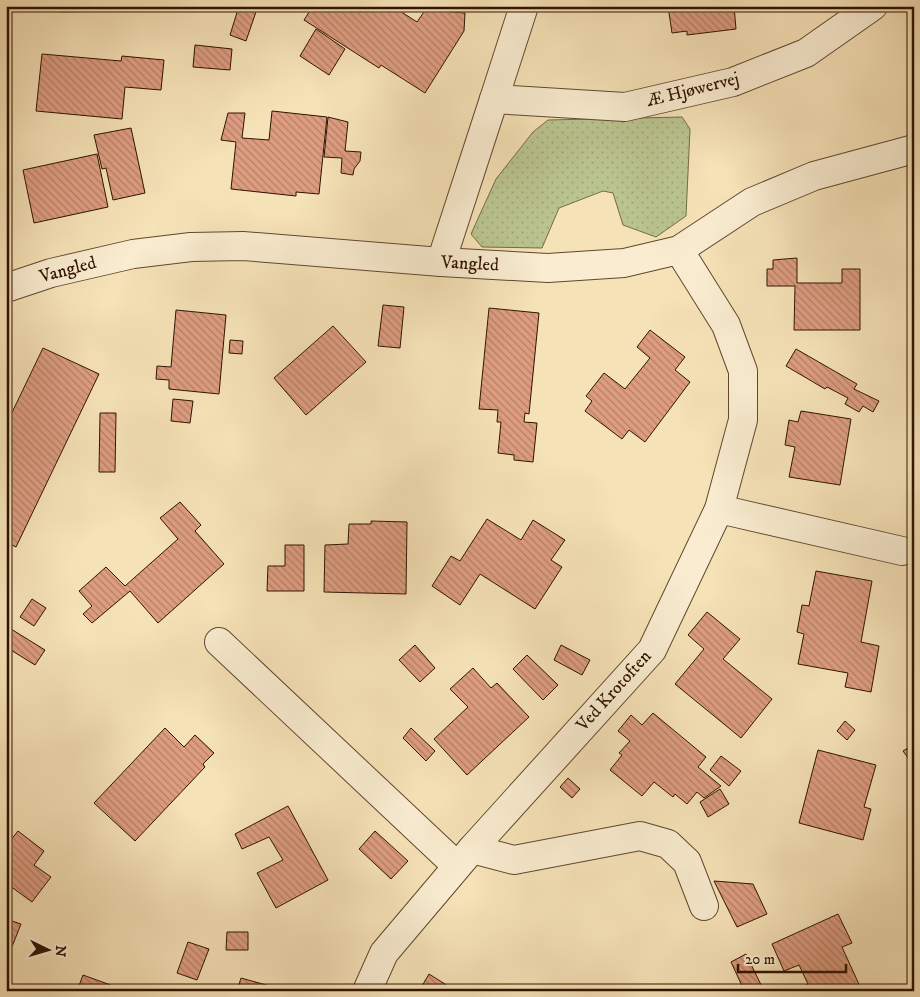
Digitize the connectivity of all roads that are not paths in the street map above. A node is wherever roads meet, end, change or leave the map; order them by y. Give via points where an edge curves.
1 (524, 6) edge
2 (873, 6) edge
3 (494, 99) junction
4 (914, 150) edge
5 (679, 250) junction
6 (441, 262) junction
7 (6, 288) edge
8 (719, 509) junction
9 (902, 551) dead end
10 (219, 642) dead end
11 (464, 858) junction
12 (704, 906) dead end
13 (367, 991) edge

1 - 3 street
2 - 3 street, Æ Hjøwervej via 806,53 733,82 625,107
3 - 6 street
4 - 5 street, Vangled via 814,176 761,198
5 - 6 street, Vangled via 624,263 548,268
5 - 8 street, Ved Krotoften via 726,326 743,370 742,420
6 - 7 street, Vangled via 243,246 191,247 133,254 51,273
8 - 9 street
8 - 11 street, Ved Krotoften via 652,650
10 - 11 street
11 - 12 street via 514,860 640,836 668,844 687,862
11 - 13 street, Ved Krotoften via 384,953

